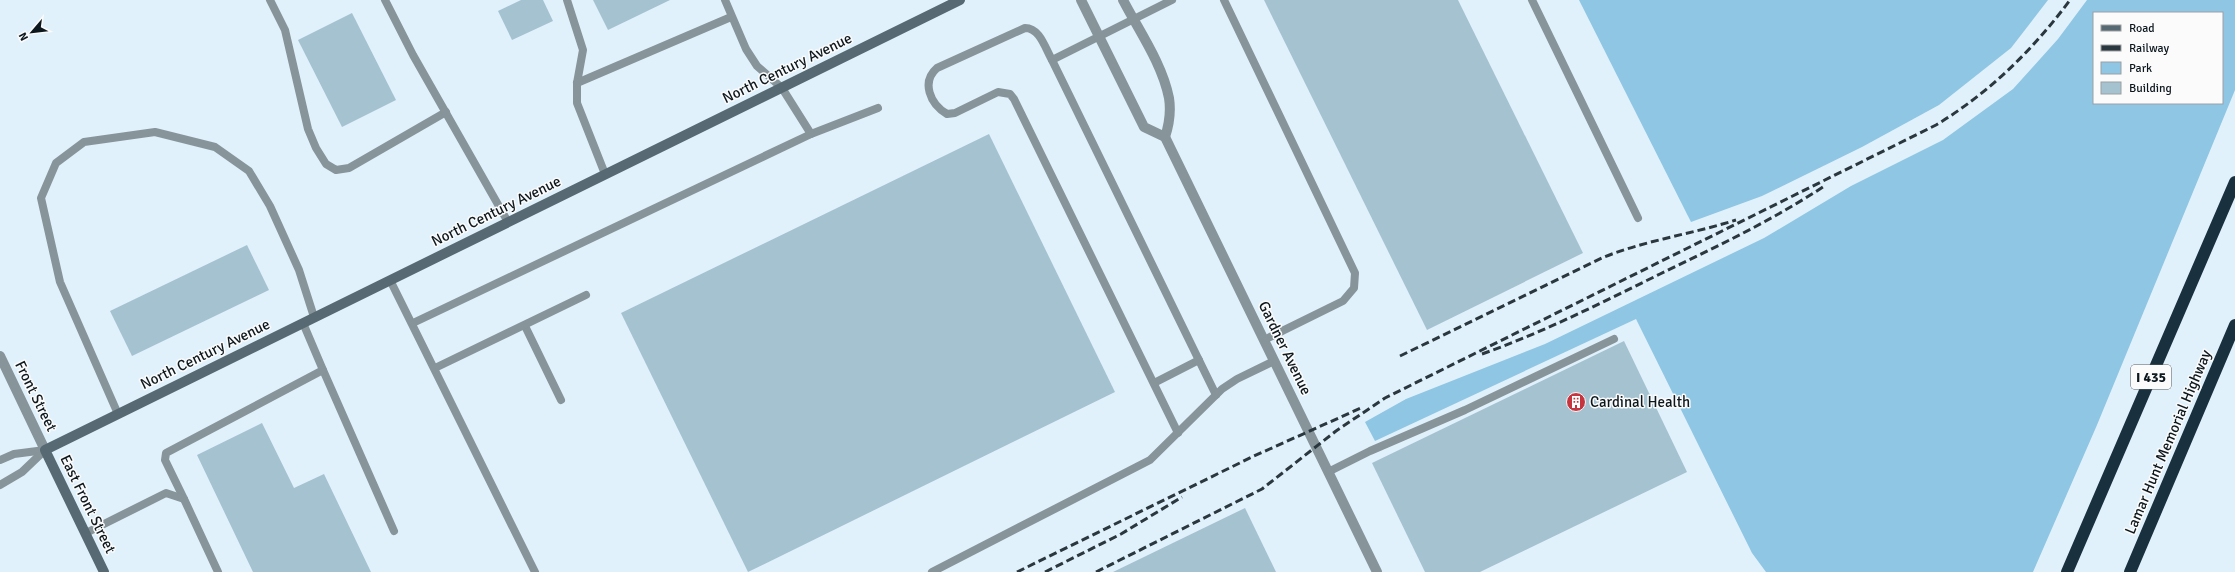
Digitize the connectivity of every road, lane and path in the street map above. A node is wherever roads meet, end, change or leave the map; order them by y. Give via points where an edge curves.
1 (270, 0) edge
2 (385, 0) edge
3 (567, 0) edge
4 (725, 0) edge
5 (960, 0) edge
6 (1081, 0) edge
7 (1123, 0) edge
8 (1172, 0) edge
9 (1224, 0) edge
10 (1532, 0) edge
11 (731, 17) junction
12 (1133, 20) junction
13 (1099, 37) junction
14 (1052, 60) junction
15 (577, 83) junction
16 (782, 88) junction
17 (878, 108) dead end
18 (446, 112) junction
19 (811, 134) junction
20 (1165, 137) junction
21 (605, 174) junction
22 (2235, 182) edge
23 (1638, 218) dead end
24 (508, 222) junction
25 (390, 280) junction
26 (586, 295) dead end
27 (314, 317) junction
28 (303, 323) junction
29 (413, 323) junction
30 (2235, 324) edge
31 (525, 326) junction
32 (1614, 339) dead end
33 (1264, 340) junction
34 (0, 356) edge
35 (1199, 360) junction
36 (1274, 361) junction
37 (435, 368) junction
38 (323, 370) junction
39 (1154, 383) junction
40 (1216, 395) junction
41 (561, 400) dead end
42 (118, 414) junction
43 (1178, 433) junction
44 (45, 450) junction
45 (0, 460) edge
46 (1328, 472) junction
47 (0, 485) edge
48 (184, 499) junction
49 (394, 531) dead end
50 (86, 533) junction
51 (104, 572) edge
52 (218, 572) edge
53 (536, 572) edge
54 (932, 572) edge
55 (1378, 572) edge
56 (2067, 572) edge
57 (2130, 572) edge

1 - 18 lane via 285,30 308,129 326,164 336,170 349,168
2 - 18 lane
3 - 15 lane via 583,50
4 - 11 lane
5 - 16 street, North Century Avenue
6 - 13 street
7 - 12 street
8 - 12 lane
9 - 33 lane via 1352,264 1356,281 1343,302
10 - 23 lane
11 - 15 lane
11 - 16 lane via 757,66
12 - 13 lane
12 - 20 street via 1163,76 1169,99 1169,122
13 - 14 lane
13 - 20 street via 1144,127
14 - 35 lane
14 - 39 lane via 1037,32 1025,28 937,68 928,80 929,91 935,104 947,114 955,113 998,92 1010,94 1014,99
15 - 21 lane via 577,103
16 - 19 lane
16 - 21 street, North Century Avenue
17 - 19 lane
18 - 24 lane
19 - 29 lane
20 - 33 street, Gardner Avenue
21 - 24 street, North Century Avenue
22 - 56 highway, I 435
24 - 25 street, North Century Avenue
25 - 27 street, North Century Avenue
25 - 29 lane
26 - 31 lane
27 - 28 street, North Century Avenue
27 - 42 lane via 299,270 270,206 249,171 215,147 155,132 84,142 56,163 41,198 60,282
28 - 38 lane
28 - 42 street, North Century Avenue
29 - 37 lane
30 - 57 highway, Lamar Hunt Memorial Highway
31 - 37 lane
31 - 41 lane
32 - 46 lane
33 - 36 street, Gardner Avenue
34 - 44 street, Front Street
35 - 39 lane
35 - 40 lane
36 - 40 lane via 1237,379
36 - 46 street, Gardner Avenue
37 - 53 lane
38 - 48 lane via 166,453 165,460
38 - 49 lane
39 - 43 lane
40 - 43 lane
42 - 44 street, North Century Avenue
43 - 54 lane via 1150,460
44 - 45 lane via 14,454
44 - 47 lane via 22,472
44 - 50 street, East Front Street
46 - 55 street, Gardner Avenue
48 - 50 lane via 166,493
48 - 52 lane
50 - 51 street, East Front Street

